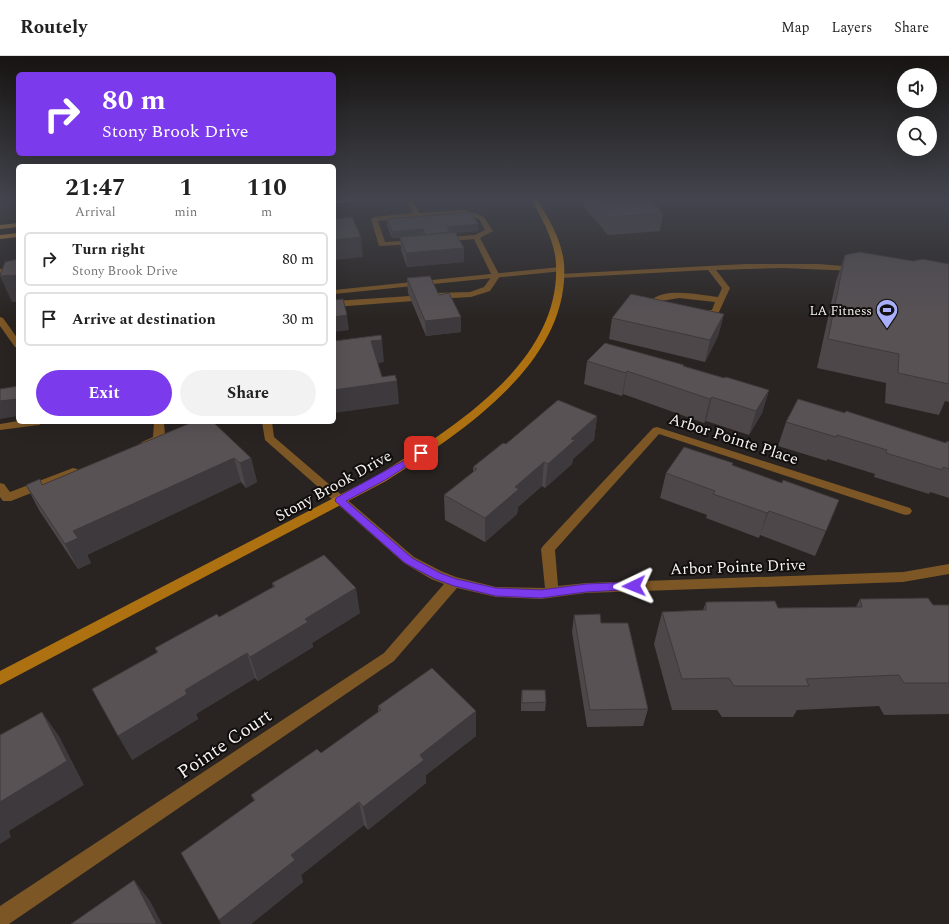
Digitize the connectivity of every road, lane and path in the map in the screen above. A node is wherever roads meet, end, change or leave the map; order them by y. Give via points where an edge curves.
1 (381, 240) edge
2 (477, 240) edge
3 (552, 240) edge
4 (426, 241) edge
5 (16, 268) edge
6 (711, 268) junction
7 (865, 270) edge
8 (0, 271) edge
9 (560, 273) junction
10 (496, 276) junction
11 (350, 290) junction
12 (336, 292) edge
13 (434, 296) edge
14 (410, 299) edge
15 (721, 300) junction
16 (353, 302) junction
17 (336, 304) edge
18 (0, 320) edge
19 (16, 342) edge
20 (23, 424) edge
21 (159, 424) edge
22 (267, 424) edge
23 (0, 427) edge
24 (137, 448) edge
25 (87, 467) edge
26 (0, 487) edge
27 (339, 501) junction
28 (906, 510) dead end
29 (949, 569) edge
30 (454, 582) junction
31 (552, 593) junction
32 (0, 678) edge
33 (0, 918) edge

1 - 4 street via 382,244 410,240
2 - 10 street
3 - 9 street, Stony Brook Drive
5 - 8 street
6 - 7 street via 808,267
6 - 9 street
6 - 15 street via 726,288
9 - 10 street
9 - 27 street, Stony Brook Drive via 555,313 539,346 509,382 475,414 421,453
10 - 11 street
10 - 13 street via 486,289 471,294
11 - 12 street
11 - 16 street
14 - 16 street
15 - 15 street via 715,312 703,314 666,307 656,300 661,297 679,296
16 - 17 street
18 - 19 street
20 - 23 street
21 - 24 street via 159,439
22 - 27 street, Arbor Pointe Drive via 269,438
25 - 26 street via 7,498
27 - 30 street, Arbor Pointe Drive via 409,560
27 - 32 street, Stony Brook Drive
28 - 31 street, Arbor Pointe Place via 657,430 548,549
29 - 31 street, Arbor Pointe Drive via 903,577 586,588
30 - 31 street, Arbor Pointe Drive via 496,592
30 - 33 street, Pointe Court via 389,657

